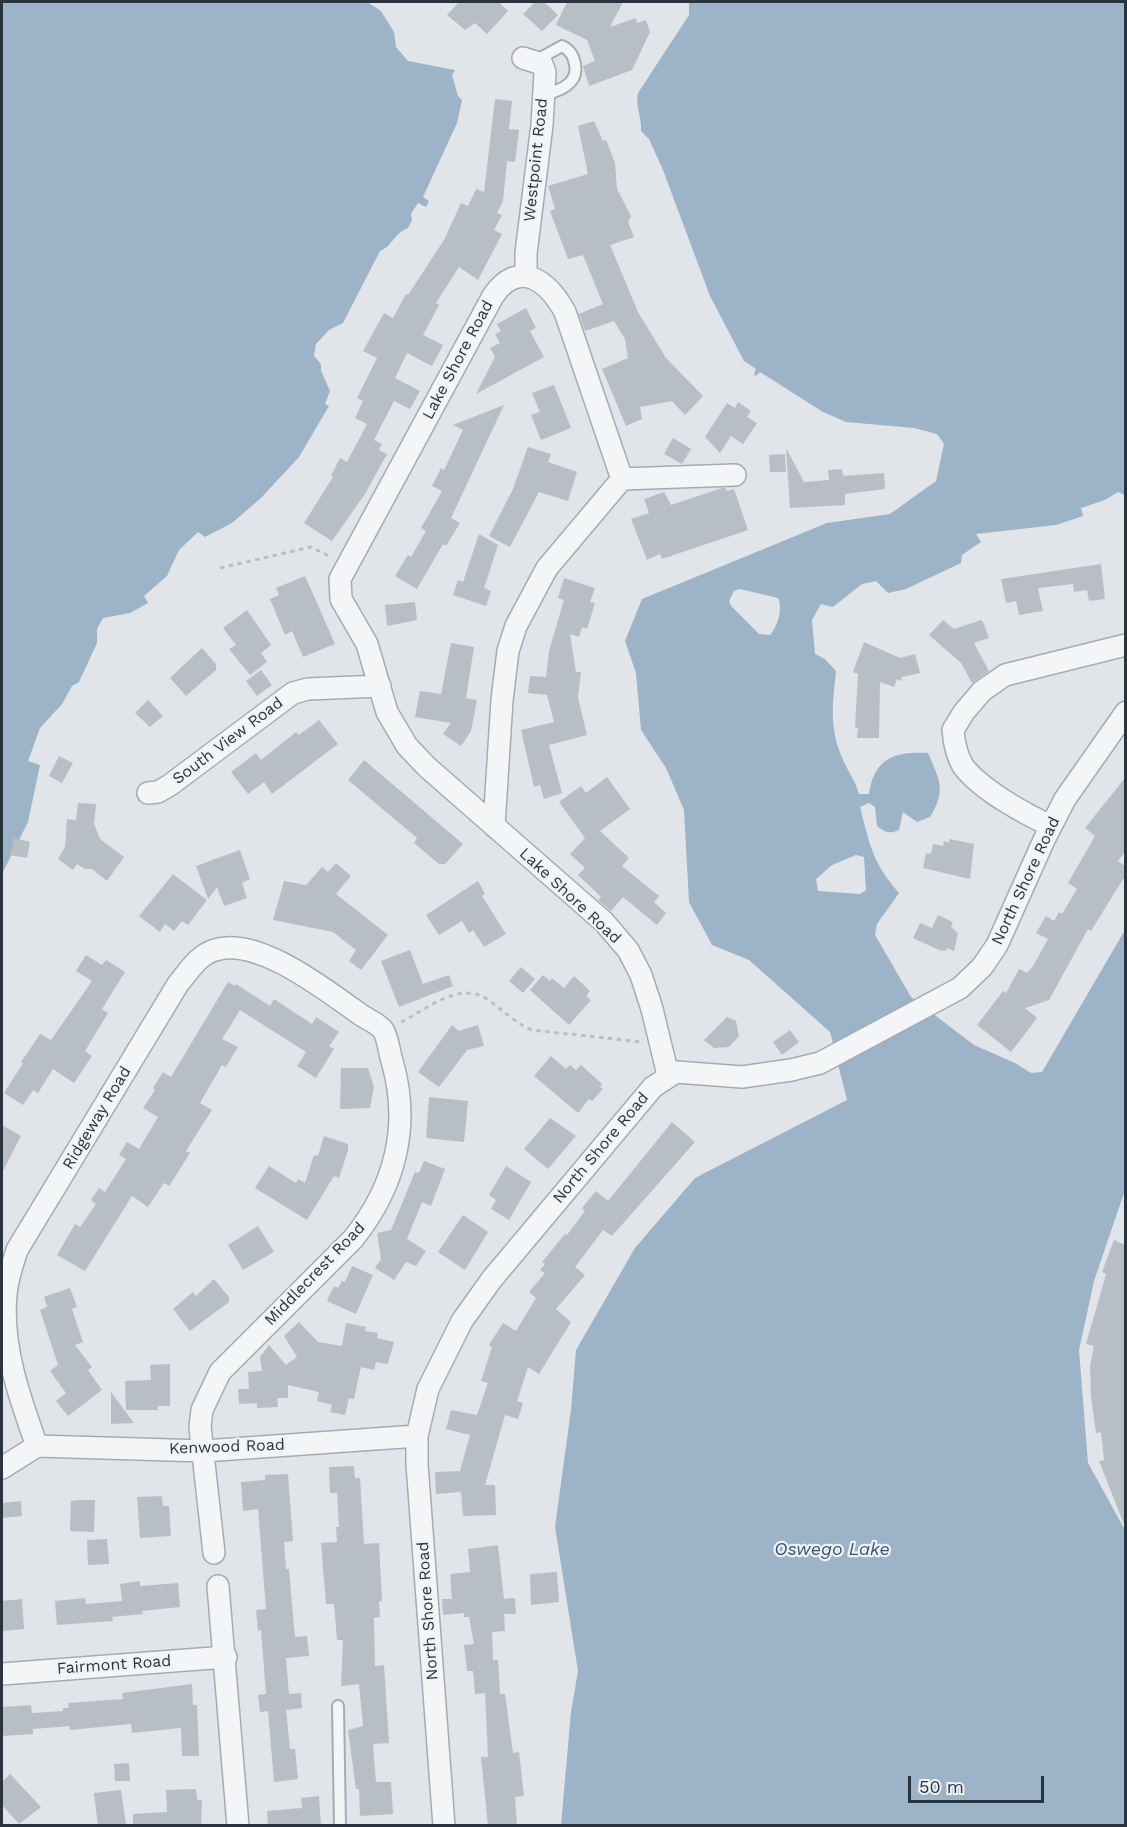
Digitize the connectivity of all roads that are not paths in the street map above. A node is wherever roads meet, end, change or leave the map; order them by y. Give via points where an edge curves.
1 (529, 60) joint
2 (542, 96) junction
3 (526, 276) junction
4 (735, 475) dead end
5 (622, 479) junction
6 (1125, 645) edge
7 (380, 686) junction
8 (1125, 712) edge
9 (148, 793) dead end
10 (494, 826) junction
11 (1051, 826) junction
12 (383, 1030) joint
13 (668, 1075) junction
14 (417, 1436) junction
15 (37, 1446) junction
16 (204, 1451) junction
17 (2, 1468) edge
18 (214, 1553) dead end
19 (218, 1586) dead end
20 (226, 1657) junction
21 (2, 1674) edge
22 (338, 1706) dead end
23 (238, 1826) edge
24 (340, 1826) edge
25 (444, 1826) edge

1 - 2 street, Westpoint Road via 542,64 545,72
1 - 2 lane via 562,46 574,59 577,72 571,82
2 - 3 street, Westpoint Road
3 - 5 street via 541,281 555,294 565,312
3 - 7 street, Lake Shore Road via 508,280 493,296 340,579 341,599 367,644
4 - 5 street
5 - 10 street via 547,568 516,626 508,651 502,700
6 - 11 street via 1005,675 982,691 953,730 963,765 972,774 1031,817
7 - 9 street, South View Road via 293,693 170,785
7 - 10 street, Lake Shore Road via 387,712 407,746
8 - 11 street, North Shore Road via 1074,784
10 - 13 street, Lake Shore Road via 604,922 628,950 641,975
11 - 13 street, North Shore Road via 994,950 971,978 933,1004 831,1058 803,1068 742,1077 687,1072
12 - 15 street, Ridgeway Road via 329,991 259,954 229,948 214,950 197,960 178,984 17,1250 6,1293 5,1318 12,1366
12 - 16 street, Middlecrest Road via 399,1084 400,1124 395,1161 384,1193 371,1218 353,1239 220,1372 202,1410
13 - 14 street, North Shore Road via 621,1122 462,1321 428,1389
14 - 16 street, Kenwood Road
14 - 25 street, North Shore Road
15 - 16 street, Kenwood Road
15 - 17 street
16 - 18 street, Middlecrest Road
19 - 20 street
20 - 21 street, Fairmont Road
20 - 23 street
22 - 24 lane

